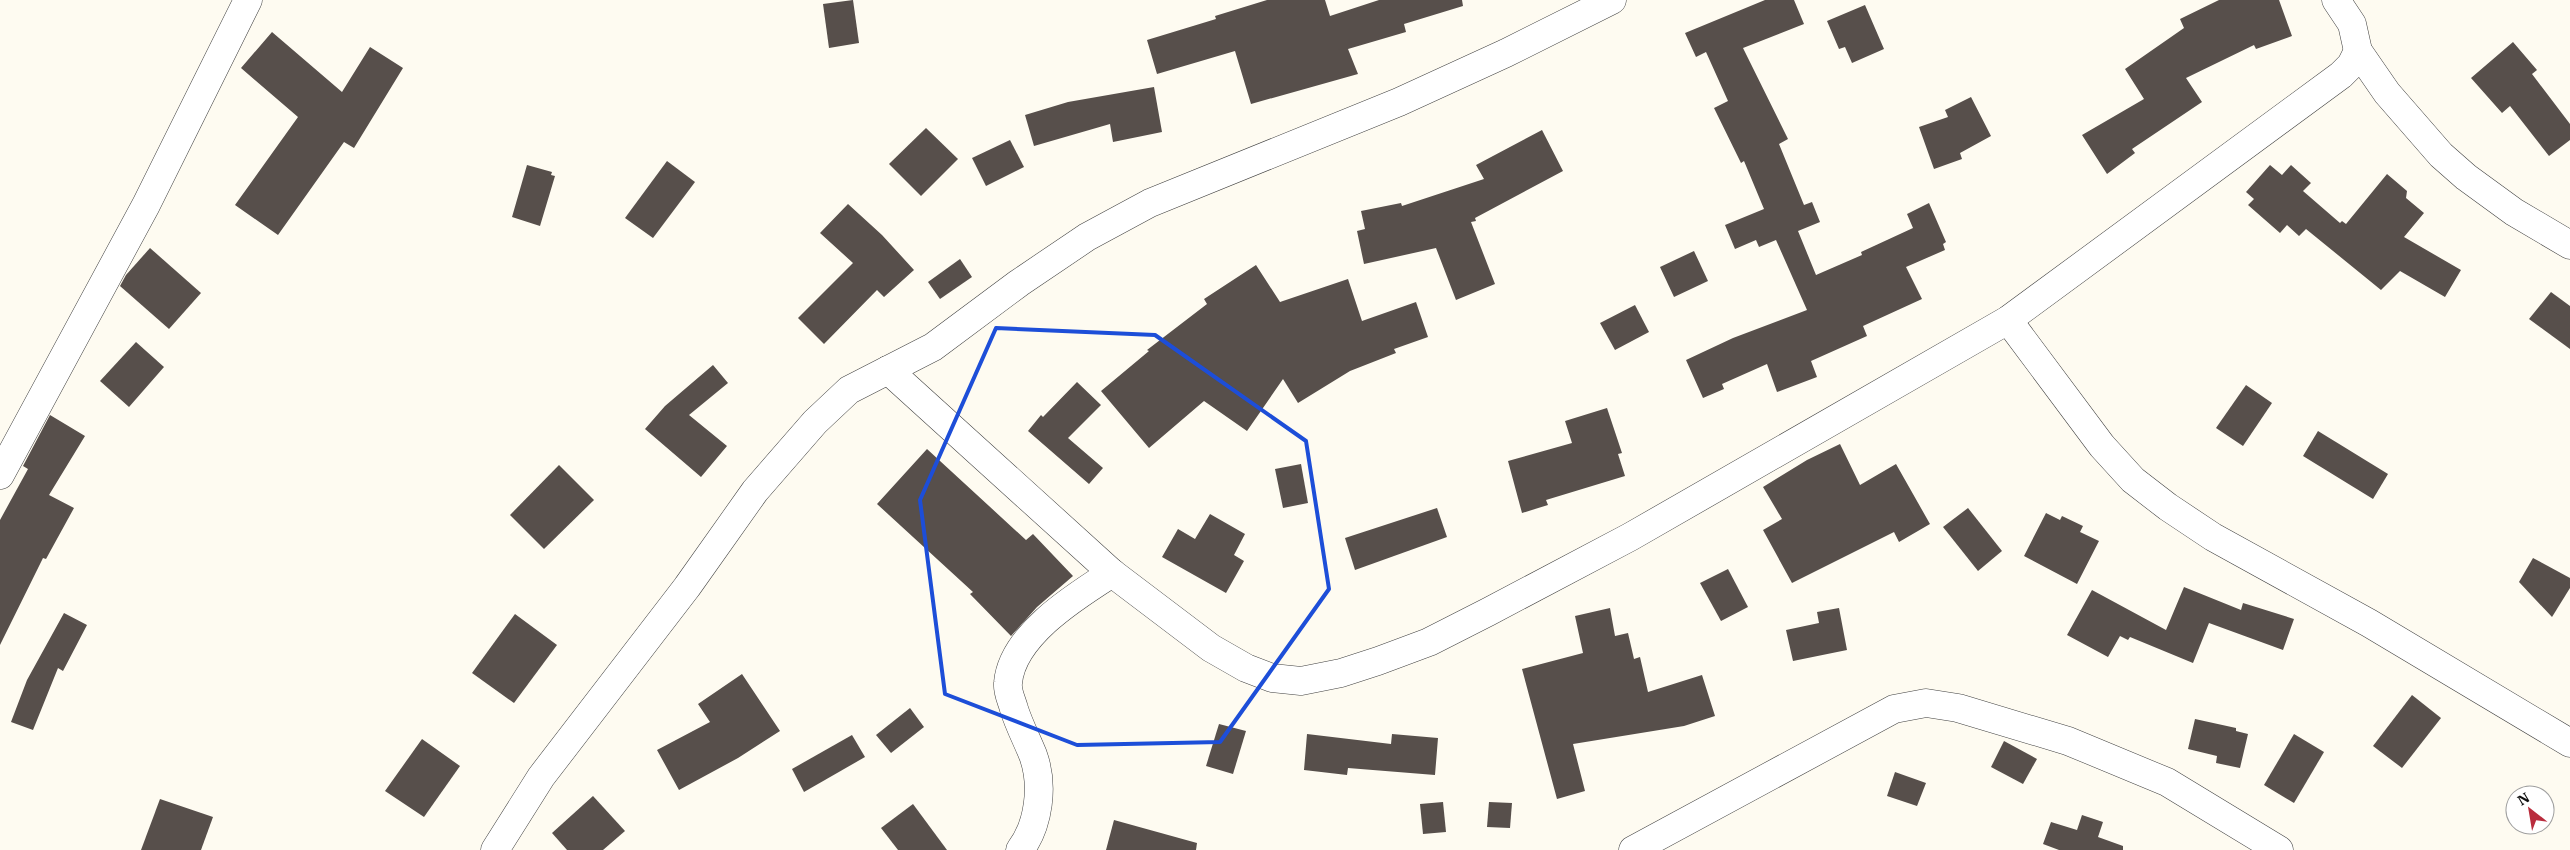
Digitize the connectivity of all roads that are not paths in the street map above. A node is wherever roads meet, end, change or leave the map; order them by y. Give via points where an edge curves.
1 (248, 0) edge
2 (1612, 0) edge
3 (2336, 0) edge
4 (2358, 51) junction
5 (2570, 245) edge
6 (2008, 320) junction
7 (888, 370) junction
8 (0, 475) edge
9 (1112, 573) junction
10 (2570, 743) edge
11 (495, 850) edge
12 (1020, 850) edge
13 (1633, 850) edge
14 (2279, 850) edge

1 - 8 street via 146,205
2 - 7 street via 1400,102 1150,203 1072,247 933,346
3 - 4 street via 2352,24
4 - 5 street via 2387,93 2441,155 2514,212
4 - 6 street via 2341,75
6 - 9 street via 1630,537 1429,642 1341,673 1301,681 1272,678 1246,668 1212,648
6 - 10 street via 2102,446 2133,480 2168,508
7 - 9 street
7 - 11 street via 849,390 831,405 755,491 687,587 541,777
9 - 12 street via 1061,606 1036,631 1010,674 1010,695 1033,756 1038,780 1033,827
13 - 14 street via 1894,709 1926,703 1958,708 2077,745 2167,782

